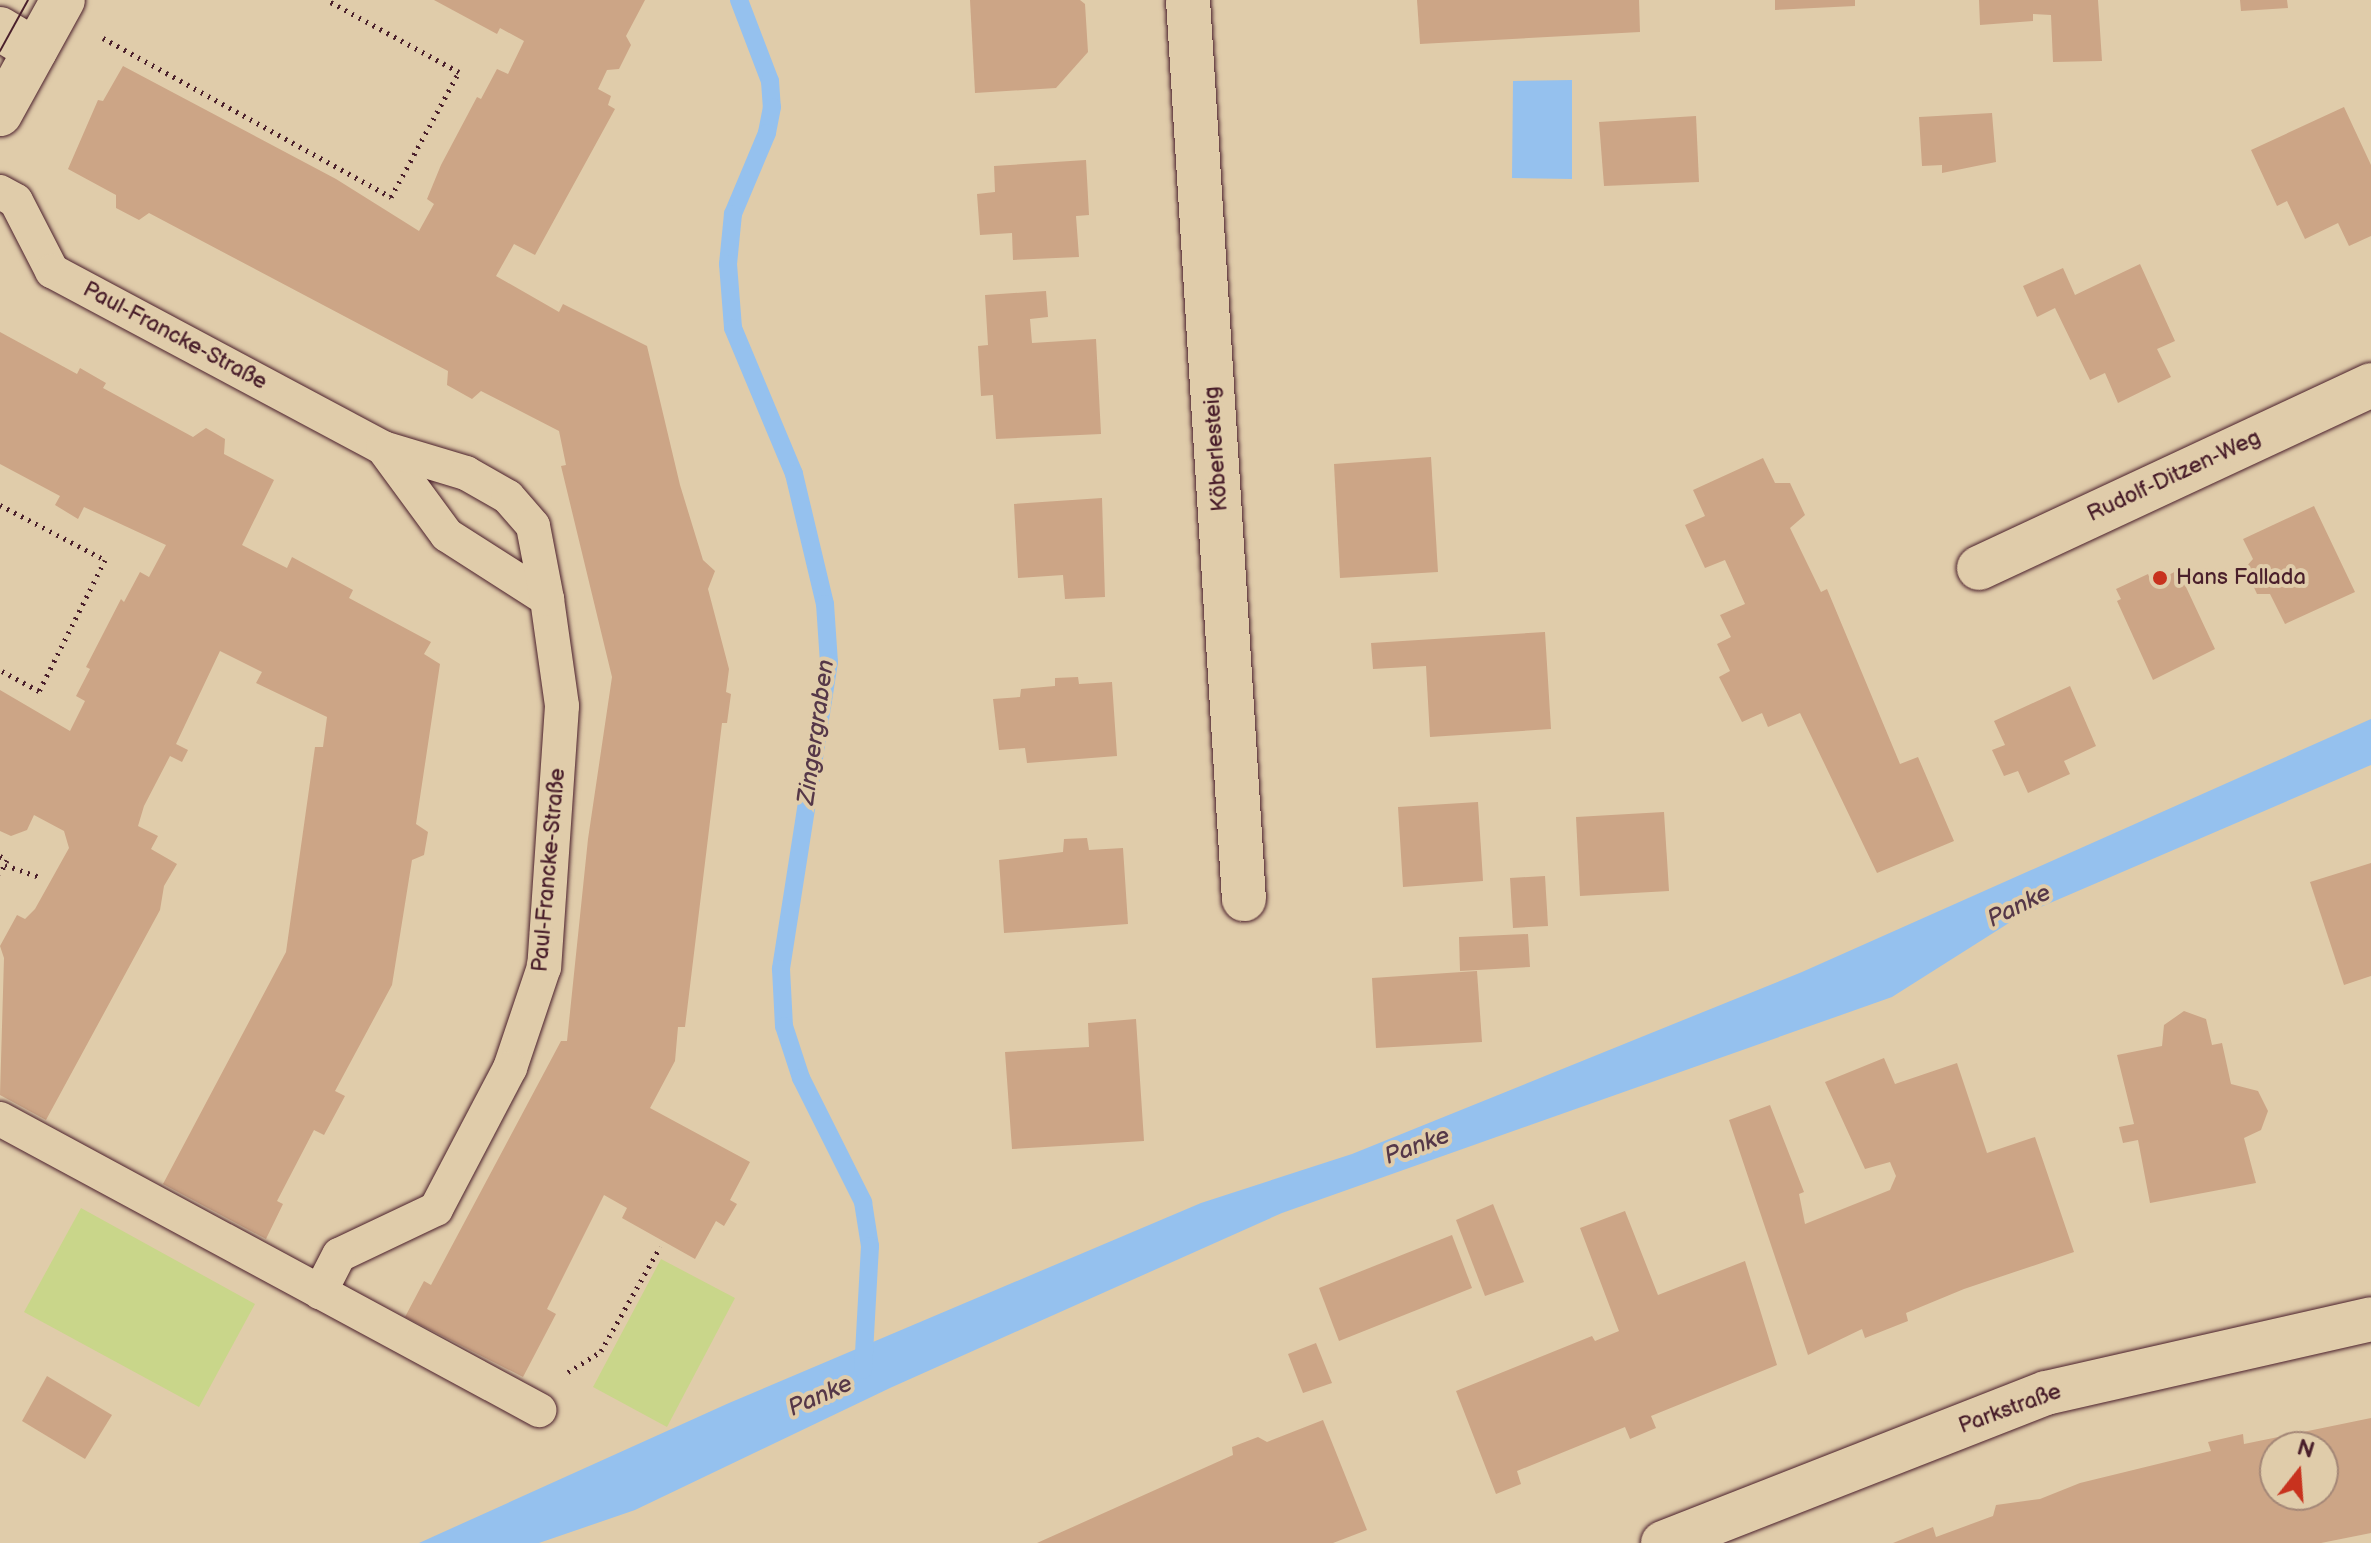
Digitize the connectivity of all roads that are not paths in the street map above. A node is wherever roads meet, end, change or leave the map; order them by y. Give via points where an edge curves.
1 (63, 0) edge
2 (1188, 0) edge
3 (18, 40) edge
4 (0, 114) edge
5 (0, 192) edge
6 (2371, 385) edge
7 (383, 448) junction
8 (1979, 568) dead end
9 (547, 599) junction
10 (1244, 899) dead end
11 (0, 1119) edge
12 (320, 1292) junction
13 (2371, 1319) edge
14 (539, 1410) road end
15 (1663, 1543) edge

1 - 3 street
2 - 10 street, Köberlesteig
3 - 4 street
5 - 7 lane, Paul-Francke-Straße via 16,201 52,271
6 - 8 street, Rudolf-Ditzen-Weg
7 - 9 lane, Paul-Francke-Straße via 447,535
7 - 9 lane, Paul-Francke-Straße via 466,473 508,497 533,526
9 - 12 lane, Paul-Francke-Straße via 562,706 544,967 510,1068 436,1209 339,1255
11 - 12 lane
12 - 14 lane
13 - 15 street, Parkstraße via 2046,1393

